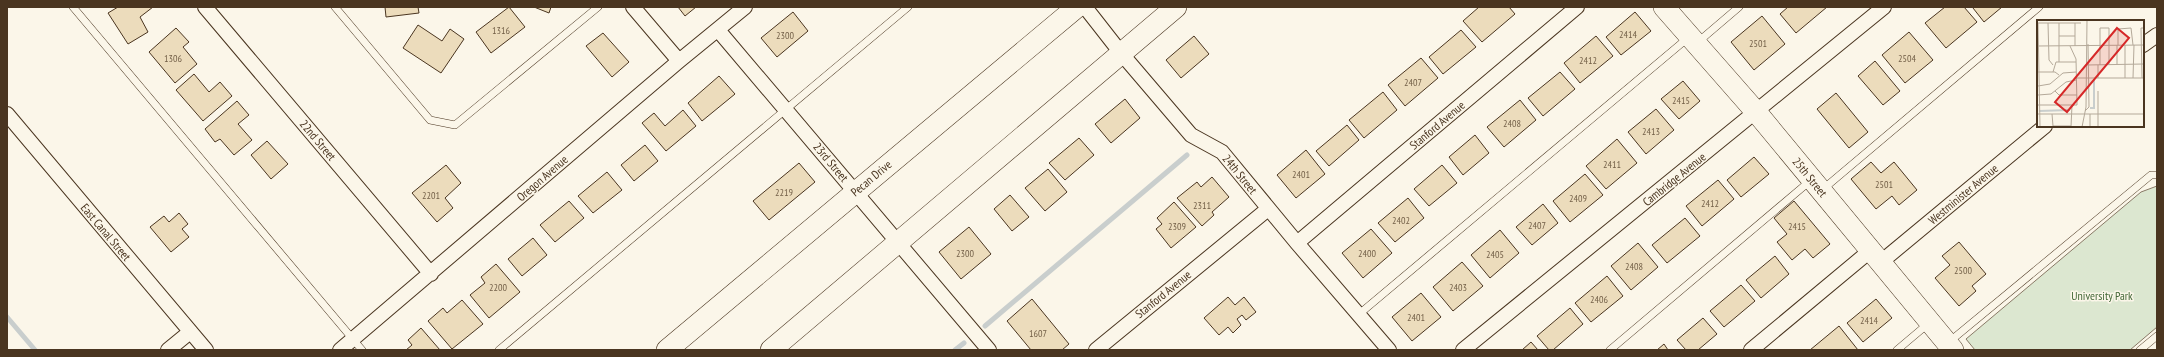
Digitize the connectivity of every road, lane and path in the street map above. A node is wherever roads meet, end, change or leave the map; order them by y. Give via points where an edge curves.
1 (73, 7) edge
2 (205, 7) edge
3 (335, 7) edge
4 (598, 7) edge
5 (633, 7) edge
6 (745, 7) edge
7 (908, 7) edge
8 (1077, 7) edge
9 (1085, 7) edge
10 (1176, 7) edge
11 (1577, 7) edge
12 (1664, 7) edge
13 (1739, 7) edge
14 (1884, 7) edge
15 (2039, 7) edge
16 (718, 30) junction
17 (2157, 35) edge
18 (1693, 40) junction
19 (2144, 44) edge
20 (1121, 53) junction
21 (679, 61) junction
22 (786, 109) junction
23 (1757, 113) junction
24 (7, 114) edge
25 (2044, 127) edge
26 (2157, 175) edge
27 (1816, 185) junction
28 (856, 191) junction
29 (1268, 209) junction
30 (899, 241) junction
31 (1297, 243) junction
32 (1876, 256) junction
33 (431, 274) junction
34 (1358, 315) junction
35 (1930, 322) junction
36 (190, 332) junction
37 (2157, 336) edge
38 (353, 339) junction
39 (1950, 346) edge
40 (168, 350) edge
41 (206, 350) edge
42 (340, 350) edge
43 (362, 350) edge
44 (500, 350) edge
45 (666, 350) edge
46 (771, 350) edge
47 (989, 350) edge
48 (1096, 350) edge
49 (1389, 350) edge
50 (1463, 350) edge
51 (1610, 350) edge
52 (1751, 350) edge
53 (1897, 350) edge
54 (2140, 350) edge

1 - 38 lane
2 - 33 street, 22nd Street
3 - 4 lane via 430,120 455,125
5 - 21 street
6 - 16 street, Oregon Avenue
7 - 22 lane
8 - 28 main road, Pecan Drive
9 - 20 street, 24th Street
10 - 20 main road
11 - 31 street, Stanford Avenue
12 - 18 main road, 25th Street
13 - 18 lane
14 - 23 street, Cambridge Avenue
15 - 27 lane
16 - 21 street, Oregon Avenue
16 - 22 street, 23rd Street
17 - 19 street
18 - 23 main road, 25th Street
18 - 34 lane
20 - 29 street, 24th Street via 1191,135 1222,152
20 - 30 main road
21 - 33 street, Oregon Avenue
22 - 28 street, 23rd Street
22 - 44 lane
23 - 27 main road, 25th Street
23 - 50 street, Cambridge Avenue
24 - 36 street, East Canal Street
25 - 32 street, Westminister Avenue
26 - 39 lane via 2151,175
27 - 32 main road, 25th Street
27 - 51 lane
28 - 30 street, 23rd Street
28 - 45 main road, Pecan Drive
29 - 31 street, 24th Street
29 - 48 street, Stanford Avenue
30 - 46 main road
30 - 47 street, 23rd Street
31 - 34 street, 24th Street
32 - 35 main road, 25th Street
32 - 52 street, Westminister Avenue
33 - 38 street, Oregon Avenue
34 - 49 street, 24th Street
35 - 39 main road, 25th Street
35 - 53 lane
36 - 40 street
36 - 41 street, East Canal Street
37 - 54 lane
38 - 42 street, Oregon Avenue
38 - 43 lane

